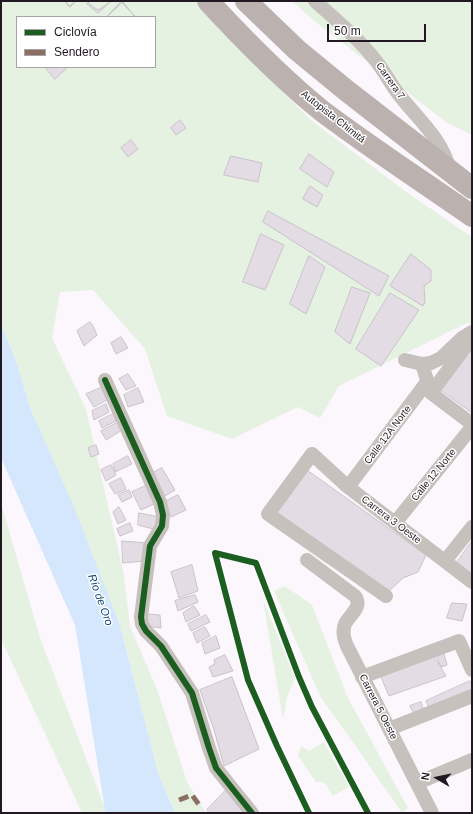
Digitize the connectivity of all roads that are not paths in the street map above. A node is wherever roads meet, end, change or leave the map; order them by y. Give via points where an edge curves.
1 (208, 1) edge
2 (246, 1) edge
3 (315, 1) edge
4 (449, 172) junction
5 (472, 188) edge
6 (472, 216) edge
7 (472, 332) edge
8 (472, 338) edge
9 (405, 360) dead end
10 (422, 364) junction
11 (105, 380) dead end
12 (429, 388) junction
13 (472, 426) edge
14 (348, 488) junction
15 (395, 523) junction
16 (472, 527) edge
17 (307, 560) dead end
18 (445, 561) junction
19 (472, 582) edge
20 (386, 596) dead end
21 (472, 670) edge
22 (362, 677) junction
23 (472, 696) edge
24 (389, 729) junction
25 (472, 760) edge
26 (417, 783) junction
27 (252, 813) edge
28 (432, 813) edge

1 - 6 highway, Autopista Chimitá via 275,70 322,110 379,153
2 - 4 highway via 297,50
3 - 4 street, Carrera 7 via 354,36 377,62 442,148
4 - 5 highway
7 - 10 street via 441,358
8 - 12 street, Calle 12A Norte
9 - 10 street
10 - 12 street
11 - 27 street via 160,502 163,515 162,526 150,546 142,624 161,646 192,692 216,768
12 - 13 street
12 - 14 street, Calle 12A Norte
13 - 15 street, Calle 12 Norte
14 - 15 street, Carrera 3 Oeste
14 - 20 street, Carrera 3 Oeste via 312,454 268,514
15 - 18 street, Carrera 3 Oeste
16 - 18 street
17 - 22 street, Carrera 5 Oeste via 358,600 358,605 345,624 344,639
18 - 19 street, Carrera 3 Oeste
21 - 22 street via 459,641
22 - 24 street, Carrera 5 Oeste
23 - 24 street
24 - 26 street, Carrera 5 Oeste
25 - 26 street
26 - 28 street, Carrera 5 Oeste

